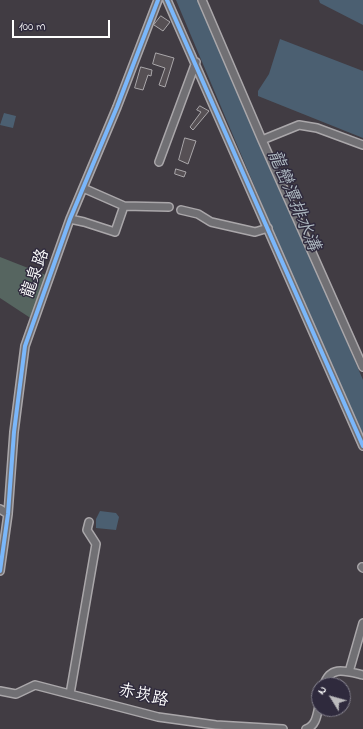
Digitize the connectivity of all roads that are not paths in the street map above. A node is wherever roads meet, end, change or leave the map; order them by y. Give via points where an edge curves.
1 (158, 0) edge
2 (167, 0) edge
3 (202, 0) edge
4 (196, 62) junction
5 (262, 140) junction
6 (363, 145) edge
7 (159, 162) dead end
8 (83, 188) junction
9 (124, 206) junction
10 (169, 207) dead end
11 (182, 210) dead end
12 (70, 219) junction
13 (268, 228) junction
14 (363, 367) edge
15 (363, 446) edge
16 (0, 509) edge
17 (8, 514) junction
18 (89, 522) dead end
19 (0, 572) edge
20 (363, 623) edge
21 (348, 672) junction
22 (363, 676) edge
23 (327, 677) edge
24 (0, 691) edge
25 (70, 694) junction
26 (317, 717) edge
27 (283, 729) edge
28 (306, 729) edge

1 - 8 street, 龍泉路
2 - 4 street
3 - 5 street
4 - 7 street
4 - 13 street
5 - 6 street via 299,126 317,128
5 - 14 street
8 - 9 street
8 - 12 street, 龍泉路
9 - 10 street
9 - 12 street via 115,232
11 - 13 street via 198,214 211,222 255,232
12 - 17 street, 龍泉路 via 25,346 14,432
13 - 15 street
16 - 17 street
17 - 19 street, 龍泉路
18 - 25 street via 86,530 96,544
20 - 21 street
21 - 22 street
21 - 23 street via 333,672
24 - 25 street, 赤崁路 via 16,694 35,686
25 - 27 street, 赤崁路 via 158,717 216,725
26 - 28 street

